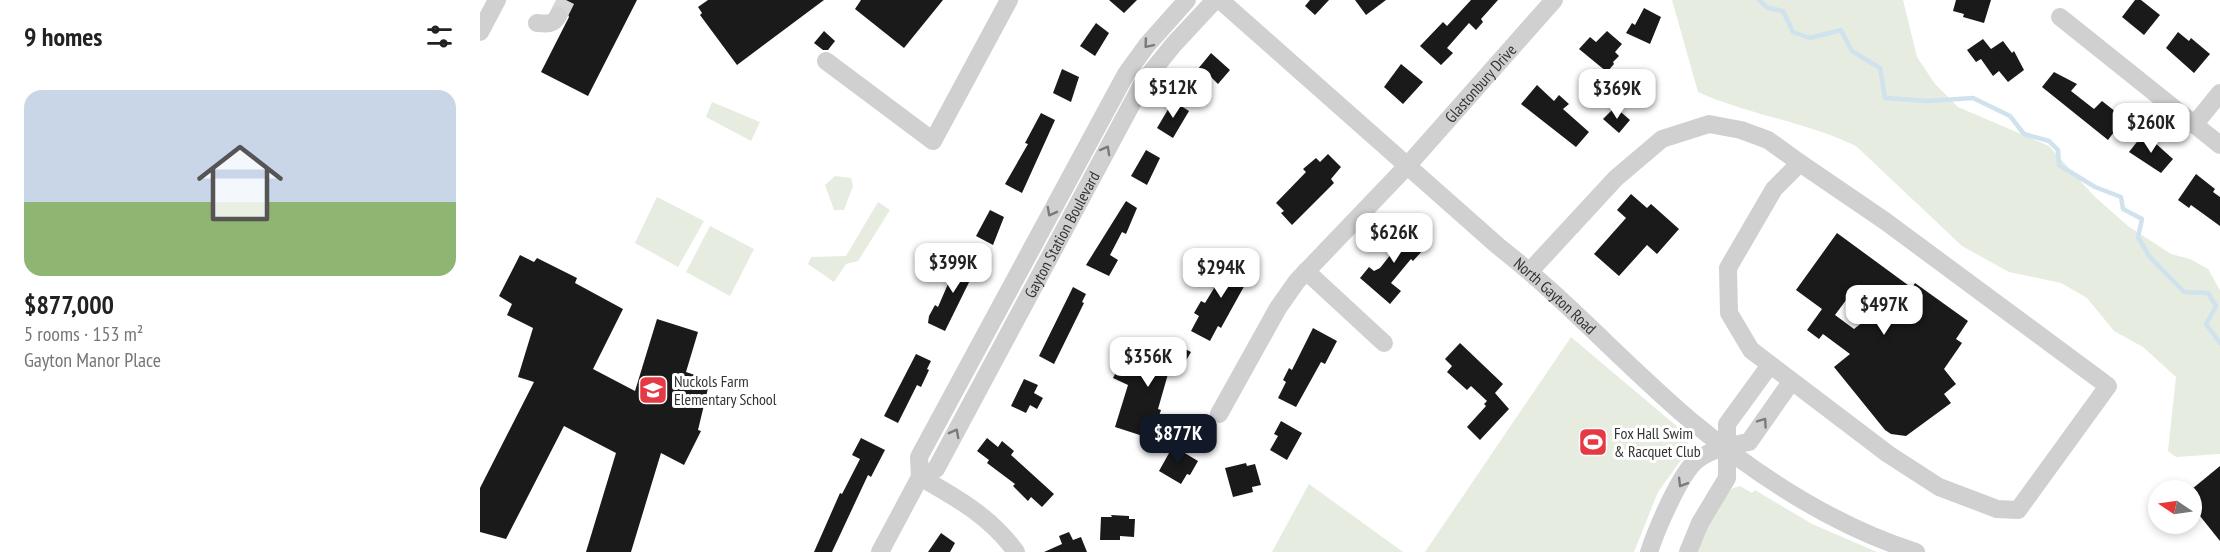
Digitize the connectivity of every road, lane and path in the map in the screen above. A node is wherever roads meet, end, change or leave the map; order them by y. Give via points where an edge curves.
1 (497, 0) edge
2 (1009, 0) edge
3 (1187, 0) edge
4 (1215, 0) edge
5 (1220, 0) edge
6 (1544, 3) edge
7 (558, 16) dead end
8 (2060, 17) dead end
9 (537, 23) dead end
10 (480, 32) edge
11 (826, 61) dead end
12 (2220, 93) edge
13 (2194, 125) junction
14 (2220, 145) edge
15 (1800, 163) junction
16 (1408, 165) junction
17 (1306, 271) junction
18 (1530, 272) junction
19 (1384, 343) dead end
20 (1770, 364) junction
21 (1791, 382) junction
22 (1220, 414) dead end
23 (1725, 446) junction
24 (920, 477) junction
25 (880, 552) edge
26 (1016, 552) edge
27 (1649, 552) edge
28 (1688, 552) edge
29 (1916, 552) edge

1 - 10 street
2 - 11 street via 933,141
3 -> 24 street, Gayton Station Boulevard via 1126,74 919,457
24 -> 4 street, Gayton Station Boulevard via 936,469 1144,81
5 - 16 street, North Gayton Road
6 - 16 street, Glastonbury Drive
7 - 9 street via 555,22
8 - 13 street
12 - 13 street
13 - 14 street
15 - 18 street via 1768,140 1709,124 1662,139 1616,178
15 - 20 street via 1774,189 1728,268 1729,313 1751,350
15 - 21 street via 2108,386 2018,510 1998,509 1939,487
16 - 17 street, Glastonbury Drive
16 - 18 street, North Gayton Road
17 - 19 street
17 - 22 street, Glastonbury Drive via 1278,308
18 - 23 street, North Gayton Road via 1691,420
20 - 21 street
20 - 23 street via 1727,424
23 -> 21 street via 1749,442
23 -> 27 street via 1696,461 1664,514
23 - 28 street via 1727,478
23 - 29 street, North Gayton Road via 1833,518
24 - 25 street, Gayton Station Boulevard
24 - 26 street via 982,514

